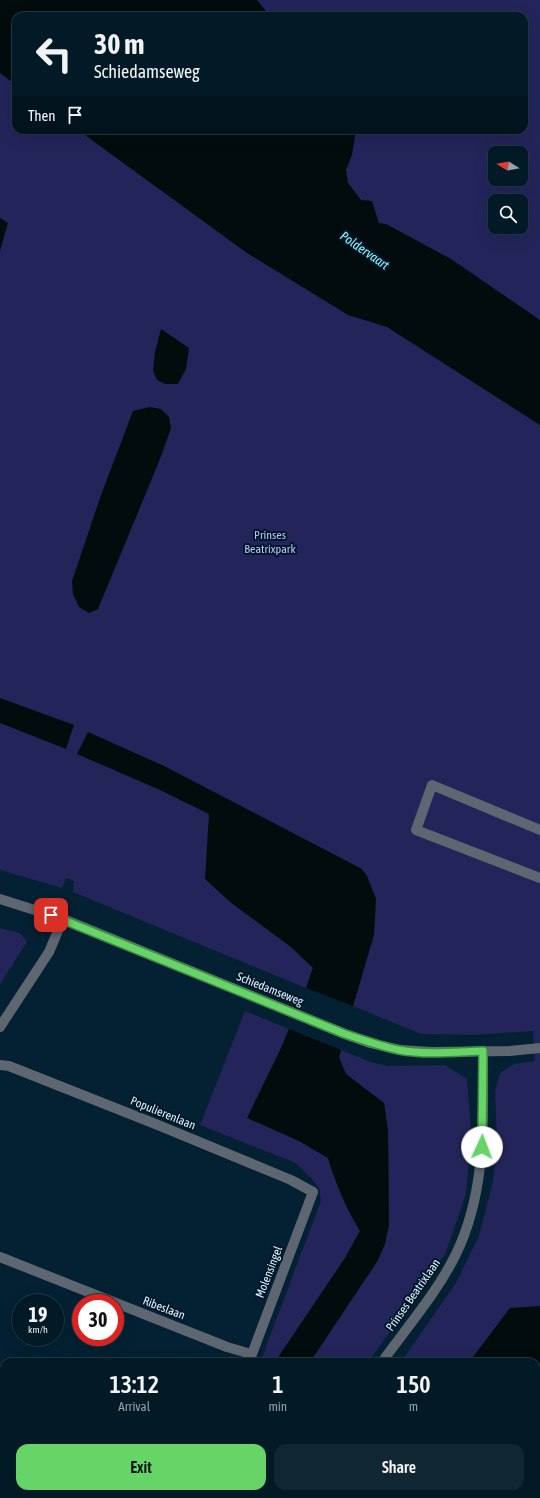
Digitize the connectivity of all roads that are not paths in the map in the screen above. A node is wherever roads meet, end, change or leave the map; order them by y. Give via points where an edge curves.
1 (540, 830) edge
2 (540, 878) edge
3 (0, 899) edge
4 (63, 919) junction
5 (0, 1027) edge
6 (540, 1048) edge
7 (483, 1051) junction
8 (0, 1065) edge
9 (314, 1192) joint
10 (0, 1257) edge
11 (250, 1358) edge
12 (385, 1358) edge

1 - 2 street via 432,786 416,830
3 - 4 street, Schiedamseweg
4 - 5 street via 49,952
4 - 7 street, Schiedamseweg via 370,1043 400,1050
6 - 7 street, Schiedamseweg
7 - 12 street, Prinses Beatrixlaan via 482,1158 468,1224 456,1254 440,1283
8 - 9 street, Populierenlaan via 9,1066 173,1131
9 - 11 street, Molensingel
10 - 11 street, Ribeslaan via 227,1346

